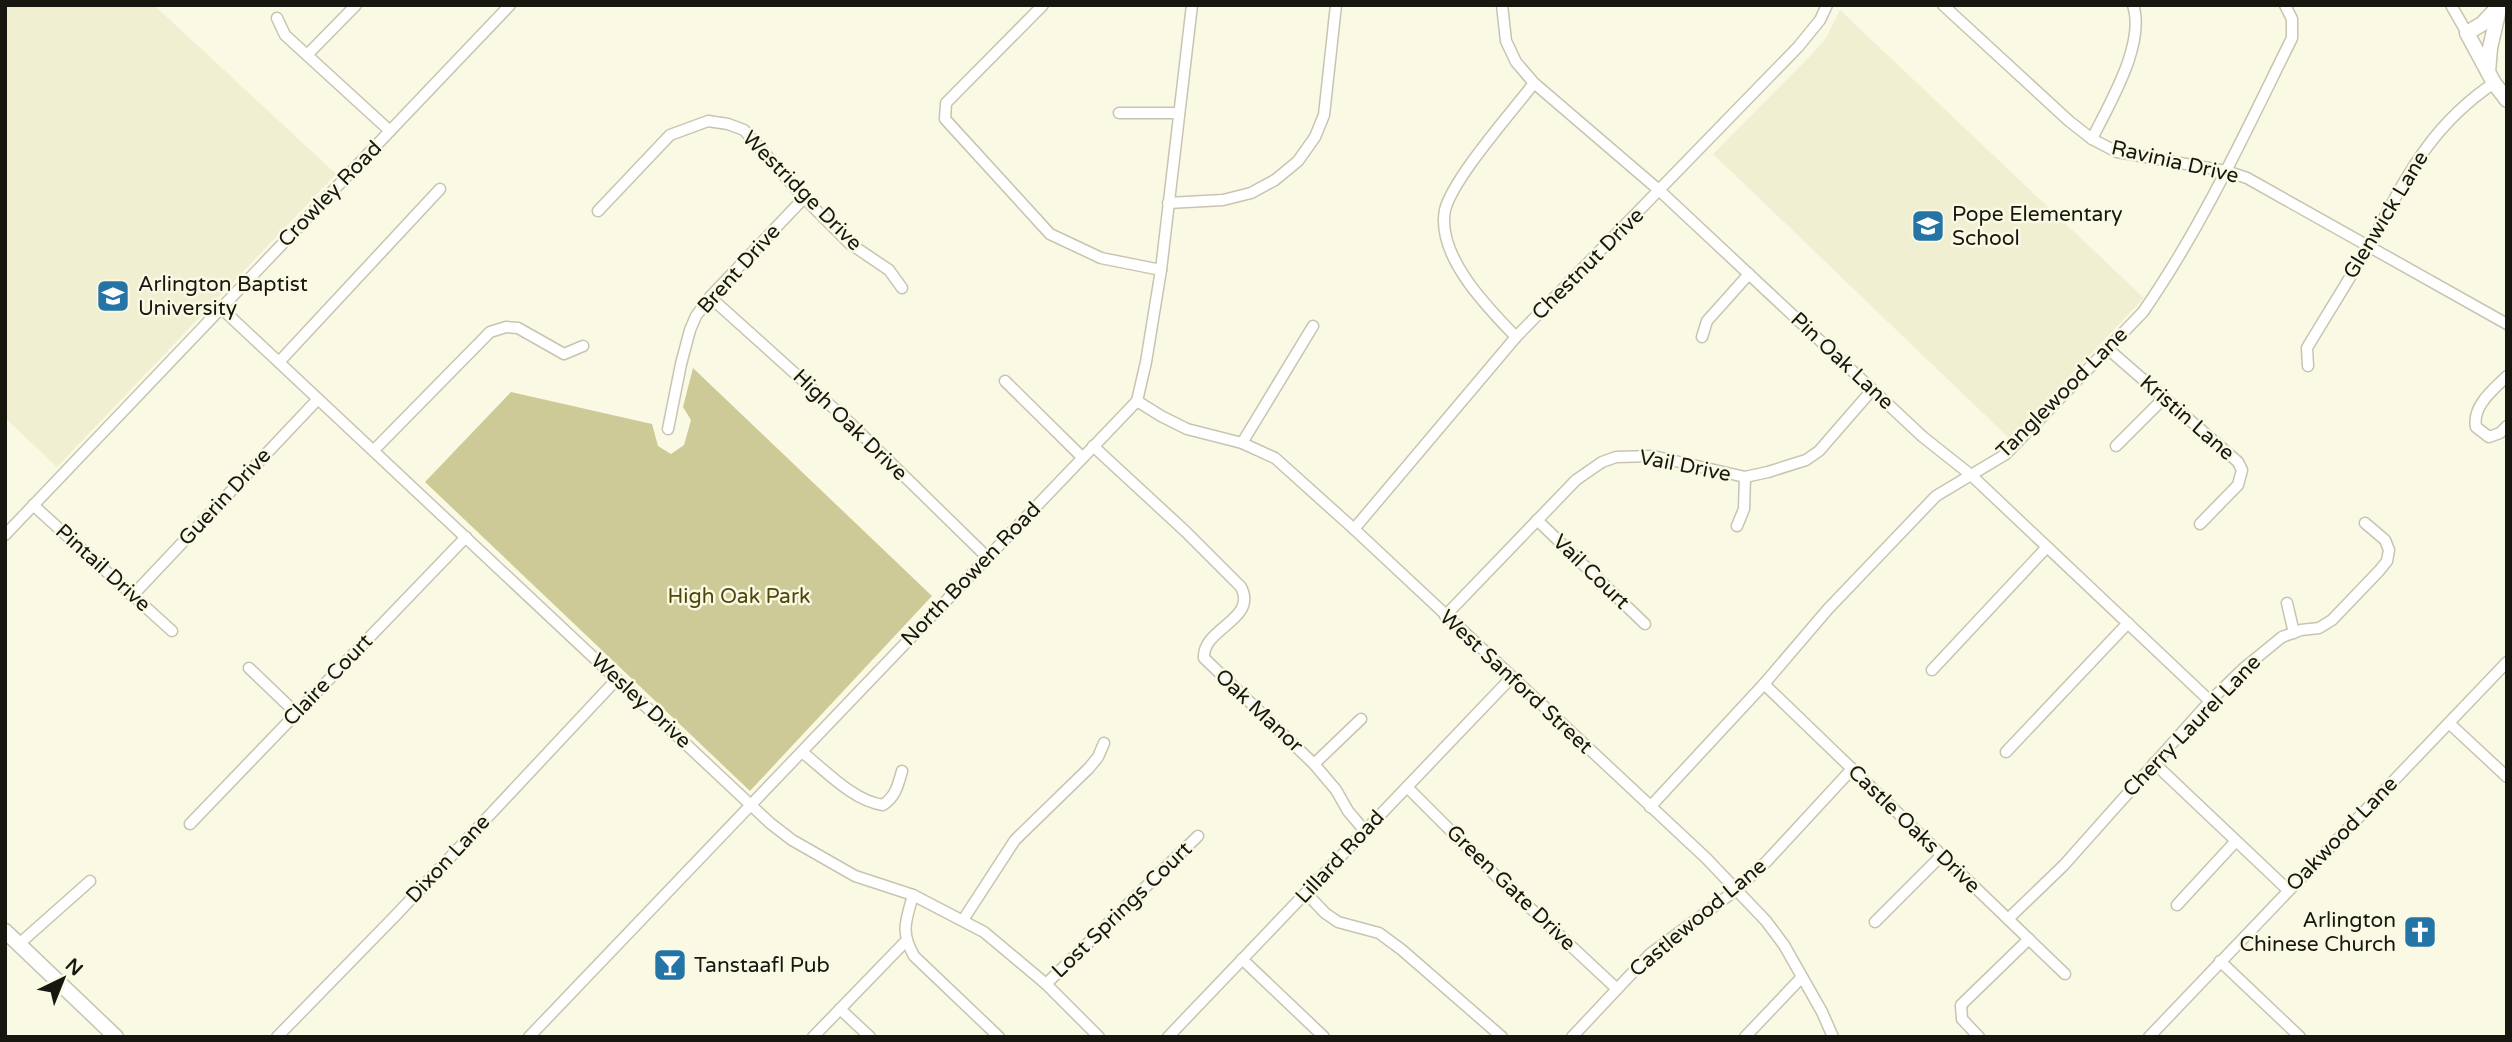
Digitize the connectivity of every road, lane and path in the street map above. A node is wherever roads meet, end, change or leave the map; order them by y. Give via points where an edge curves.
1 (356, 5) edge
2 (510, 5) edge
3 (1043, 5) edge
4 (1192, 5) edge
5 (1336, 5) edge
6 (1502, 5) edge
7 (1827, 5) edge
8 (1943, 5) edge
9 (2133, 5) edge
10 (2285, 5) edge
11 (2451, 5) edge
12 (2500, 6) edge
13 (278, 18) dead end
14 (2467, 33) junction
15 (307, 55) junction
16 (2491, 78) junction
17 (1534, 83) junction
18 (2507, 100) edge
19 (1119, 113) dead end
20 (1179, 113) junction
21 (390, 131) junction
22 (2092, 139) junction
23 (2226, 171) junction
24 (440, 189) dead end
25 (1660, 191) junction
26 (804, 198) junction
27 (1168, 203) junction
28 (598, 211) dead end
29 (2369, 245) junction
30 (1161, 270) junction
31 (1749, 274) junction
32 (902, 288) dead end
33 (710, 297) junction
34 (221, 308) junction
35 (2507, 324) edge
36 (1313, 326) dead end
37 (1516, 337) junction
38 (1702, 337) dead end
39 (583, 346) dead end
40 (2108, 349) junction
41 (279, 362) junction
42 (2308, 366) dead end
43 (2507, 376) edge
44 (1005, 381) dead end
45 (1872, 390) junction
46 (2164, 398) junction
47 (318, 399) junction
48 (1137, 401) junction
49 (2507, 426) edge
50 (668, 429) dead end
51 (1242, 443) junction
52 (1093, 446) junction
53 (2116, 446) dead end
54 (374, 450) junction
55 (1082, 457) junction
56 (1971, 475) junction
57 (1745, 477) junction
58 (33, 505) junction
59 (1537, 520) junction
60 (2365, 523) dead end
61 (2200, 524) dead end
62 (1737, 526) dead end
63 (1354, 529) junction
64 (5, 535) edge
65 (466, 537) junction
66 (2047, 547) junction
67 (987, 557) junction
68 (132, 596) junction
69 (2287, 603) dead end
70 (1445, 616) junction
71 (2128, 623) junction
72 (1645, 624) dead end
73 (172, 631) dead end
74 (2294, 633) junction
75 (2507, 662) edge
76 (249, 668) dead end
77 (1932, 670) dead end
78 (1511, 678) junction
79 (617, 679) junction
80 (1764, 684) junction
81 (2210, 701) junction
82 (296, 713) junction
83 (1361, 719) dead end
84 (2449, 723) junction
85 (1104, 743) dead end
86 (802, 752) junction
87 (2006, 752) dead end
88 (2154, 763) junction
89 (1314, 764) junction
90 (1852, 769) junction
91 (902, 771) dead end
92 (2507, 777) edge
93 (1407, 787) junction
94 (751, 806) junction
95 (1650, 807) junction
96 (190, 824) dead end
97 (1364, 830) junction
98 (1198, 836) dead end
99 (2236, 841) junction
100 (1941, 856) junction
101 (90, 881) dead end
102 (1736, 890) junction
103 (2288, 890) junction
104 (1307, 894) junction
105 (913, 895) junction
106 (2177, 905) dead end
107 (2008, 919) junction
108 (963, 920) junction
109 (1875, 922) dead end
110 (5, 931) edge
111 (2029, 939) junction
112 (905, 941) junction
113 (19, 944) junction
114 (1242, 959) junction
115 (2220, 961) junction
116 (2065, 974) dead end
117 (1802, 977) junction
118 (1046, 984) junction
119 (1616, 988) junction
120 (840, 1009) junction
121 (116, 1037) edge
122 (276, 1037) edge
123 (529, 1037) edge
124 (814, 1037) edge
125 (870, 1037) edge
126 (999, 1037) edge
127 (1100, 1037) edge
128 (1168, 1037) edge
129 (1324, 1037) edge
130 (1502, 1037) edge
131 (1572, 1037) edge
132 (1745, 1037) edge
133 (1833, 1037) edge
134 (1979, 1037) edge
135 (2149, 1037) edge
136 (2300, 1037) edge

1 - 15 street
2 - 21 street, Crowley Road
3 - 30 street via 946,103 944,119 1050,234 1101,258
4 - 20 street
5 - 27 street via 1324,116 1298,161 1251,193 1223,200
6 - 17 street, Pin Oak Lane via 1506,41
7 - 25 street, Chestnut Drive via 1798,47
8 - 22 street, Ravinia Drive
9 - 22 street via 2134,39 2123,75
10 - 23 street, Tanglewood Lane via 2292,19 2292,38
11 - 14 street
12 - 14 main road
12 - 16 main road via 2490,48
13 - 15 street via 285,35
14 - 16 main road
15 - 21 street
16 - 18 main road
16 - 29 street, Glenwick Lane via 2442,127 2413,165
17 - 25 street, Pin Oak Lane
17 - 37 street via 1454,188 1446,210 1447,236 1467,283
19 - 20 street
20 - 27 street
21 - 34 street, Crowley Road
22 - 23 street, Ravinia Drive via 2117,152
23 - 29 street, Ravinia Drive
23 - 40 street, Tanglewood Lane via 2159,289
24 - 41 street
25 - 31 street, Pin Oak Lane
25 - 37 street, Chestnut Drive
26 - 28 street, Westridge Drive via 744,130 708,121 670,135
26 - 32 street, Westridge Drive via 849,243 888,270
26 - 33 street, Brent Drive
27 - 30 street
29 - 35 street, Ravinia Drive
29 - 42 street, Glenwick Lane via 2307,348
30 - 48 street
31 - 38 street via 1707,321
31 - 45 street, Pin Oak Lane
33 - 50 street, Brent Drive via 690,330
33 - 67 street, High Oak Drive via 850,423
34 - 41 street, Wesley Drive
34 - 58 street, Crowley Road
36 - 51 street
37 - 63 street, Chestnut Drive
39 - 54 street via 564,354 518,328 490,332
40 - 46 street, Kristin Lane
40 - 56 street, Tanglewood Lane via 2006,454
41 - 47 street, Wesley Drive
43 - 49 street via 2474,417 2476,427 2489,437
44 - 55 street
45 - 56 street, Pin Oak Lane
45 - 57 street, Vail Drive via 1806,460
46 - 53 street
46 - 61 street, Kristin Lane via 2238,461 2242,470 2238,485
47 - 54 street, Wesley Drive
47 - 68 street, Guerin Drive
48 - 51 street, West Sanford Street via 1187,429
48 - 52 street, North Bowen Road
51 - 63 street, West Sanford Street via 1275,458
52 - 55 street, North Bowen Road
52 - 89 street, Oak Manor via 1241,587 1243,609 1207,643 1204,658
54 - 65 street, Wesley Drive
55 - 67 street, North Bowen Road
56 - 66 street, Pin Oak Lane
56 - 80 street, Tanglewood Lane via 1936,496 1828,608
57 - 59 street, Vail Drive via 1653,456 1616,457 1576,480
57 - 62 street via 1744,509
58 - 64 street, Crowley Road
58 - 68 street, Pintail Drive
59 - 70 street, Vail Drive
59 - 72 street, Vail Court
60 - 74 street, Cherry Laurel Lane via 2385,540 2389,550 2386,561 2332,620
63 - 70 street, West Sanford Street
65 - 79 street, Wesley Drive
65 - 82 street, Claire Court
66 - 71 street, Pin Oak Lane
66 - 77 street
67 - 86 street, North Bowen Road
68 - 73 street, Pintail Drive
69 - 74 street
70 - 78 street, West Sanford Street
71 - 81 street, Pin Oak Lane
71 - 87 street
74 - 81 street, Cherry Laurel Lane via 2262,652
75 - 84 street, Oakwood Lane
76 - 82 street
78 - 93 street, Lillard Road
78 - 95 street, West Sanford Street
79 - 94 street, Wesley Drive
79 - 122 street, Dixon Lane
80 - 90 street, Castle Oaks Drive
80 - 95 street, Tanglewood Lane
81 - 88 street, Cherry Laurel Lane
82 - 96 street, Claire Court
83 - 89 street
84 - 92 street
84 - 103 street, Oakwood Lane
85 - 108 street via 1089,768 1015,840
86 - 91 street via 876,804 891,800
86 - 94 street, North Bowen Road
88 - 99 street
88 - 107 street, Cherry Laurel Lane via 2064,865
89 - 97 street, Oak Manor
90 - 100 street, Castle Oaks Drive
90 - 102 street, Castlewood Lane
93 - 97 street, Lillard Road
93 - 119 street, Green Gate Drive
94 - 105 street, Wesley Drive via 792,840 833,865
94 - 123 street, North Bowen Road
95 - 102 street, West Sanford Street
97 - 104 street, Lillard Road
98 - 118 street, Lost Springs Court
99 - 103 street
99 - 106 street
100 - 107 street, Castle Oaks Drive
100 - 109 street
101 - 113 street
102 - 117 street, West Sanford Street via 1772,929
102 - 119 street, Castlewood Lane via 1650,954
103 - 115 street, Oakwood Lane
104 - 114 street, Lillard Road
104 - 130 street via 1338,922 1379,933
105 - 108 street, Wesley Drive
105 - 112 street
107 - 111 street, Castle Oaks Drive
108 - 118 street, Wesley Drive
110 - 113 main road
111 - 116 street, Castle Oaks Drive
111 - 134 street via 1961,1004 1962,1018
112 - 120 street
112 - 126 street via 914,956
113 - 121 main road
114 - 128 street, Lillard Road
114 - 129 street
115 - 135 street, Oakwood Lane
115 - 136 street
117 - 132 street
117 - 133 street, West Sanford Street
118 - 127 street, Wesley Drive
119 - 131 street, Castlewood Lane
120 - 124 street
120 - 125 street

